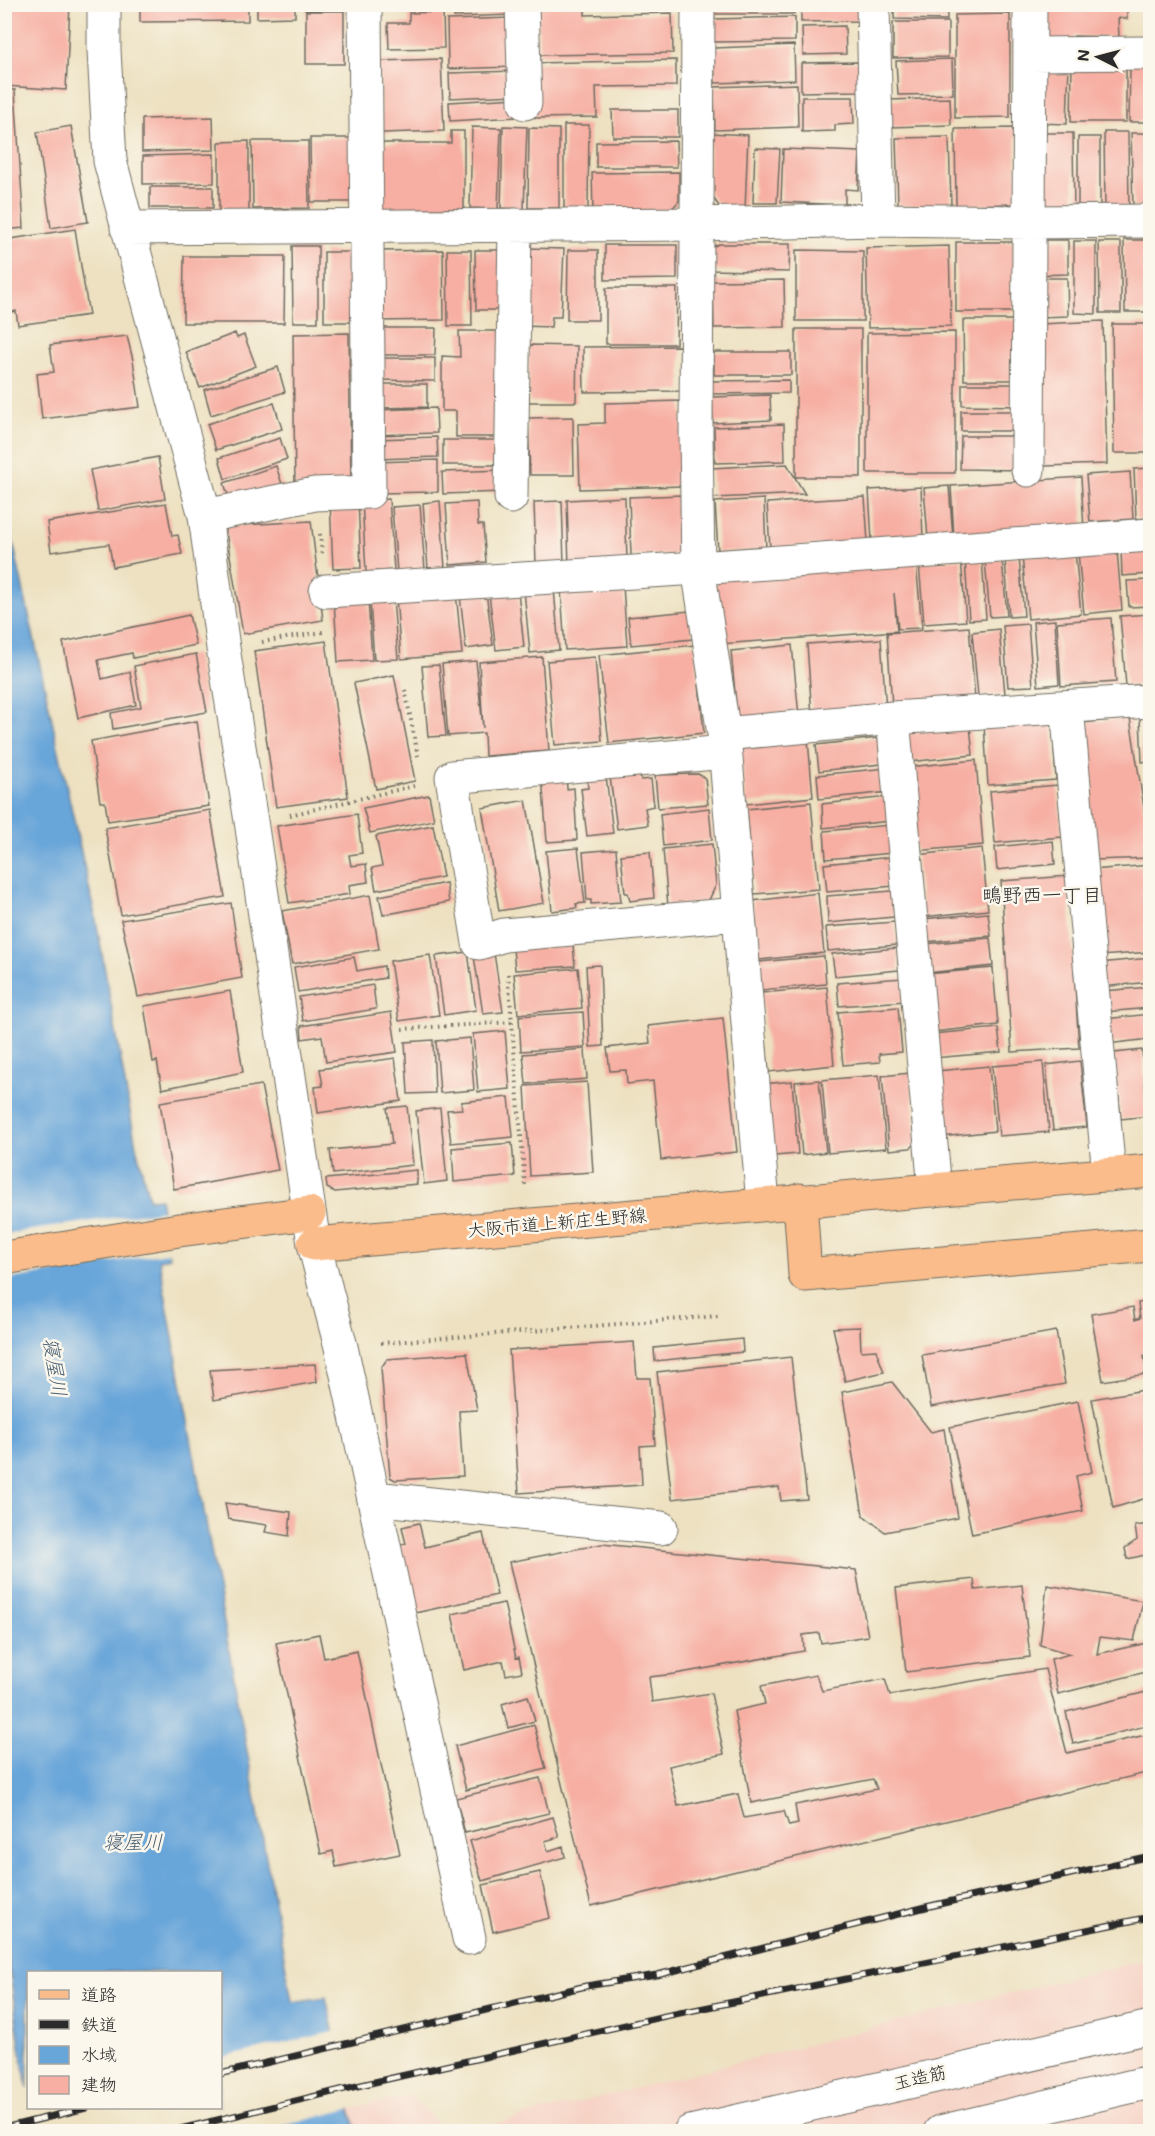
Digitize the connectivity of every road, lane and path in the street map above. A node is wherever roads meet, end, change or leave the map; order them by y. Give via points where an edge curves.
1 (104, 4) edge
2 (365, 4) edge
3 (522, 4) edge
4 (698, 4) edge
5 (873, 4) edge
6 (1030, 4) edge
7 (1150, 53) edge
8 (1030, 54) junction
9 (525, 103) dead end
10 (878, 220) junction
11 (1150, 220) edge
12 (1028, 222) junction
13 (697, 224) junction
14 (515, 225) junction
15 (367, 226) junction
16 (127, 228) junction
17 (1028, 470) dead end
18 (511, 497) dead end
19 (205, 516) junction
20 (1150, 534) edge
21 (698, 568) junction
22 (326, 591) dead end
23 (330, 631) dead end
24 (223, 648) junction
25 (405, 690) dead end
26 (1150, 701) edge
27 (1067, 707) junction
28 (893, 718) junction
29 (725, 743) junction
30 (438, 780) junction
31 (282, 817) dead end
32 (738, 914) junction
33 (504, 935) junction
34 (513, 1022) junction
35 (402, 1029) dead end
36 (1150, 1171) edge
37 (1109, 1175) junction
38 (935, 1190) junction
39 (526, 1195) dead end
40 (800, 1200) junction
41 (762, 1204) junction
42 (311, 1228) junction
43 (1150, 1245) edge
44 (4, 1258) edge
45 (718, 1316) dead end
46 (341, 1347) junction
47 (374, 1498) junction
48 (661, 1528) dead end
49 (469, 1938) dead end
50 (1150, 2026) edge
51 (1150, 2082) edge
52 (690, 2132) edge
53 (940, 2132) edge

1 - 16 street via 110,161
2 - 15 street
3 - 9 street
4 - 13 street
5 - 10 street
6 - 8 street
7 - 8 street
8 - 12 street
10 - 12 street
10 - 13 street
11 - 12 street
12 - 17 street
13 - 14 street
13 - 21 street
14 - 15 street
14 - 18 street
15 - 16 street
15 - 19 street via 369,492 315,494
16 - 19 street
19 - 24 street
20 - 21 street
21 - 22 street
21 - 29 street
23 - 24 path
24 - 42 street
25 - 30 path
26 - 27 street
27 - 28 street
27 - 37 street
28 - 29 street
28 - 38 street
29 - 30 street
29 - 32 street
30 - 31 path
30 - 33 street via 479,943
32 - 33 street
32 - 41 street
33 - 34 path
34 - 35 path
34 - 39 path
36 - 37 main road, 大阪市道上新庄生野線
37 - 38 main road, 大阪市道上新庄生野線
38 - 40 main road, 大阪市道上新庄生野線
40 - 41 main road, 大阪市道上新庄生野線
40 - 43 main road via 805,1275
41 - 42 main road, 大阪市道上新庄生野線
42 - 44 main road, 大阪市道上新庄生野線 via 180,1230
42 - 46 street
45 - 46 path
46 - 47 street
47 - 48 street
47 - 49 street
50 - 52 street, 玉造筋
51 - 53 street

